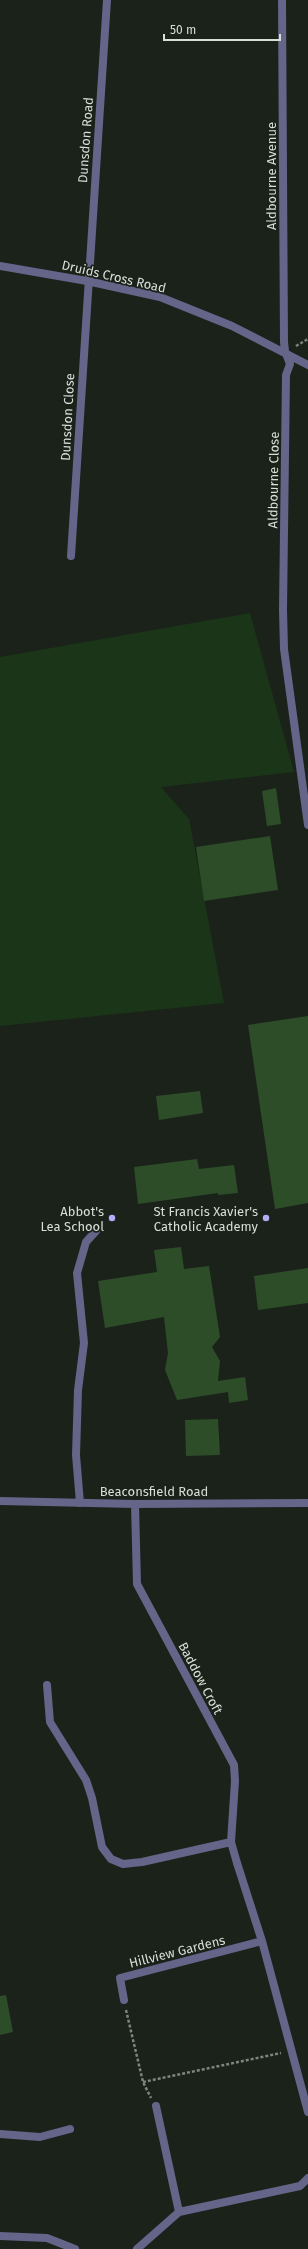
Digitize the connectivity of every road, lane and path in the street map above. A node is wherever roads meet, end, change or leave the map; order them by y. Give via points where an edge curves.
1 (107, 0) edge
2 (282, 0) edge
3 (0, 266) edge
4 (88, 281) junction
5 (285, 352) junction
6 (308, 365) edge
7 (71, 556) dead end
8 (308, 825) edge
9 (96, 1230) dead end
10 (0, 1501) edge
11 (80, 1503) junction
12 (308, 1503) edge
13 (135, 1504) junction
14 (47, 1685) dead end
15 (230, 1842) junction
16 (262, 1942) junction
17 (124, 2000) joint
18 (292, 2050) junction
19 (143, 2082) junction
20 (156, 2106) joint
21 (308, 2112) edge
22 (70, 2129) dead end
23 (0, 2134) edge
24 (308, 2178) edge
25 (179, 2212) junction
26 (0, 2236) edge
27 (75, 2249) edge
28 (137, 2249) edge

1 - 4 street, Dunsdon Road
2 - 5 street, Aldbourne Avenue
3 - 4 street, Druids Cross Road
4 - 5 street, Druids Cross Road via 160,297 232,326
4 - 7 street, Dunsdon Close
5 - 6 street, Druids Cross Road
5 - 8 street, Aldbourne Close via 290,364 286,375 284,649
9 - 11 street via 86,1242 77,1273 84,1343 78,1390 76,1447
10 - 11 street, Beaconsfield Road
11 - 13 street, Beaconsfield Road
12 - 13 street, Beaconsfield Road
13 - 15 street, Baddow Croft via 137,1584 234,1765
14 - 15 street via 50,1722 86,1780 102,1847 111,1859 123,1864 142,1862
15 - 16 street, Baddow Croft
16 - 17 street, Hillview Gardens via 120,1978
16 - 18 street
17 - 19 path
18 - 19 path
18 - 21 street
19 - 20 path
20 - 25 street
22 - 23 street via 40,2137
24 - 25 street via 300,2186
25 - 28 street
26 - 27 street via 47,2238

